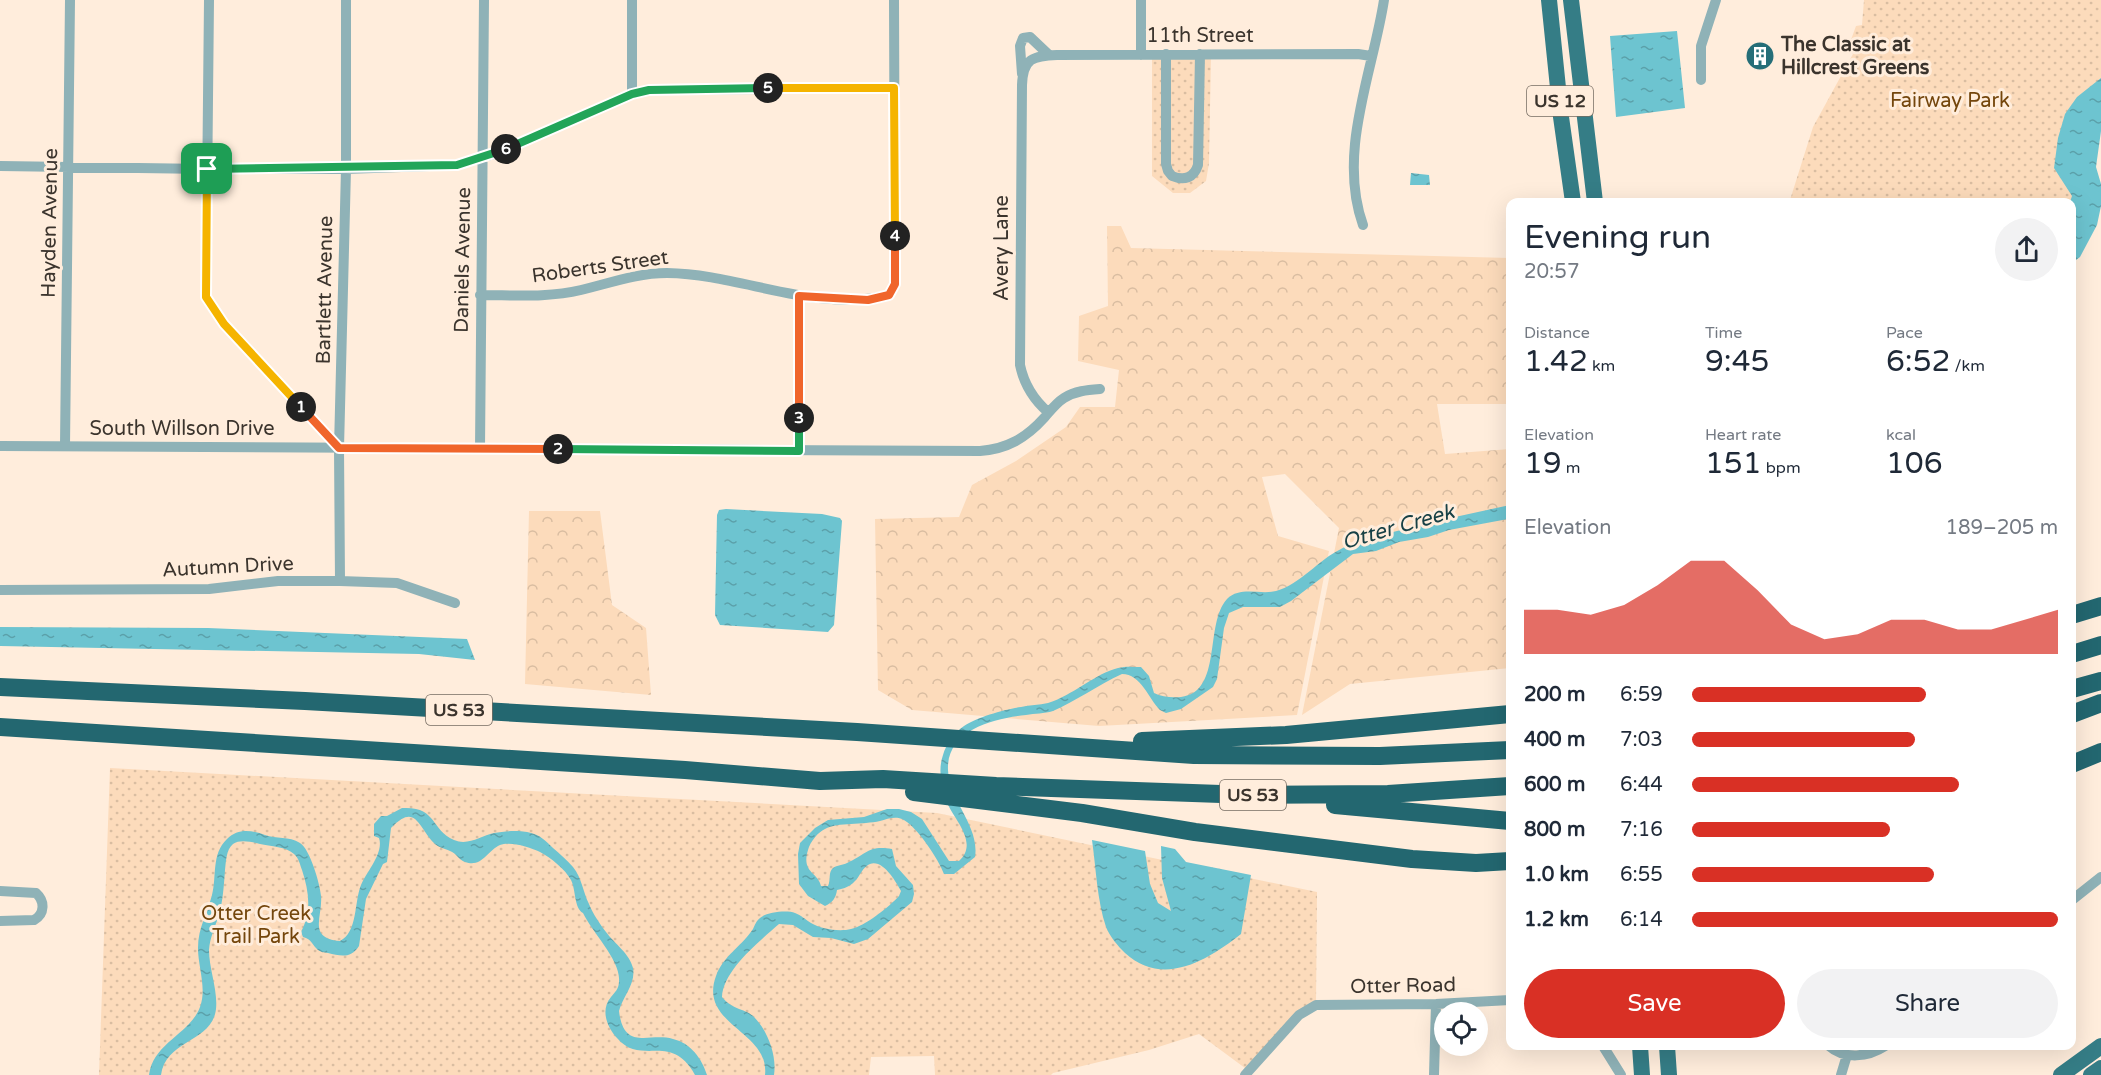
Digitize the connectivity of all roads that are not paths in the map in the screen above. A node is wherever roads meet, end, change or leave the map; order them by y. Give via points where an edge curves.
1 (70, 0) edge
2 (209, 0) edge
3 (346, 0) edge
4 (484, 0) edge
5 (632, 0) edge
6 (894, 0) edge
7 (1141, 0) edge
8 (1384, 0) edge
9 (1549, 0) edge
10 (1562, 0) edge
11 (1571, 0) edge
12 (1579, 0) edge
13 (1716, 0) edge
14 (1166, 54) junction
15 (1200, 54) junction
16 (1049, 55) junction
17 (1141, 55) junction
18 (1371, 56) junction
19 (1030, 60) joint
20 (1022, 74) junction
21 (1701, 80) dead end
22 (894, 88) junction
23 (632, 94) junction
24 (1584, 114) junction
25 (1587, 141) junction
26 (482, 158) junction
27 (0, 166) edge
28 (69, 167) junction
29 (207, 169) junction
30 (346, 169) junction
31 (1572, 198) edge
32 (1594, 198) edge
33 (1363, 225) dead end
34 (480, 295) junction
35 (799, 296) junction
36 (1100, 389) dead end
37 (1048, 412) junction
38 (0, 446) edge
39 (65, 446) junction
40 (339, 448) junction
41 (480, 449) junction
42 (799, 451) junction
43 (340, 581) junction
44 (0, 590) edge
45 (455, 603) dead end
46 (2101, 606) edge
47 (2076, 614) edge
48 (2101, 645) edge
49 (2076, 653) edge
50 (2101, 681) edge
51 (0, 687) edge
52 (2076, 688) edge
53 (2101, 703) edge
54 (2101, 709) edge
55 (1506, 714) edge
56 (2076, 714) edge
57 (2076, 715) edge
58 (0, 727) edge
59 (1506, 742) edge
60 (1026, 743) junction
61 (1506, 750) edge
62 (2101, 752) edge
63 (1380, 756) junction
64 (2076, 762) edge
65 (1506, 786) edge
66 (994, 794) junction
67 (1249, 795) junction
68 (1506, 821) edge
69 (1506, 854) edge
70 (1412, 859) junction
71 (1506, 861) edge
72 (2101, 877) edge
73 (0, 891) edge
74 (2076, 897) edge
75 (0, 921) edge
76 (1506, 1000) edge
77 (1473, 1002) edge
78 (1434, 1004) edge
79 (2101, 1046) edge
80 (1605, 1050) edge
81 (1640, 1050) edge
82 (1667, 1050) edge
83 (1835, 1050) edge
84 (1876, 1050) edge
85 (1848, 1055) junction
86 (1435, 1056) edge
87 (2101, 1068) edge
88 (1245, 1075) edge
89 (1434, 1075) edge
90 (1621, 1075) edge
91 (1642, 1075) edge
92 (1669, 1075) edge
93 (1841, 1075) edge
94 (2061, 1075) edge
95 (2091, 1075) edge

1 - 28 street, Hayden Avenue
2 - 29 street
3 - 30 street, Bartlett Avenue
4 - 26 street, Daniels Avenue
5 - 23 street
6 - 22 street
7 - 17 street
8 - 18 street
9 - 31 main road, US 12
10 - 25 main road via 1575,100
11 - 24 main road, US 12
12 - 24 main road
13 - 21 street via 1701,46
14 - 15 street, 11th Street
14 - 15 street via 1166,164 1172,176 1185,179 1192,176 1198,165
14 - 17 street, 11th Street
15 - 18 street, 11th Street
16 - 17 street, 11th Street
16 - 19 street, 11th Street
16 - 20 street, Avery Lane via 1030,37 1023,38
18 - 33 street via 1355,160 1356,204
19 - 20 street, Avery Lane
20 - 37 street, Avery Lane via 1020,364 1026,385
22 - 23 street via 668,88
22 - 35 street, Roberts Street via 895,284 889,295 868,300
23 - 26 street
24 - 25 main road, US 12
25 - 32 main road, US 12
26 - 30 street via 457,165
26 - 34 street, Daniels Avenue
27 - 28 street
28 - 29 street
28 - 39 street, Hayden Avenue
29 - 30 street
29 - 40 street via 206,297 224,324
30 - 40 street, Bartlett Avenue
34 - 35 street, Roberts Street via 551,295 624,278 667,273
34 - 41 street, Daniels Avenue
35 - 42 street
36 - 37 street, South Willson Drive via 1073,393
37 - 42 street, South Willson Drive via 1030,433 991,450
38 - 39 street, South Willson Drive
39 - 40 street, South Willson Drive
40 - 41 street, South Willson Drive
40 - 43 street, Bartlett Avenue
41 - 42 street, South Willson Drive
43 - 44 street, Autumn Drive via 278,581 209,589
43 - 45 street, Autumn Drive via 397,583
46 - 47 highway
48 - 49 highway
50 - 52 highway
51 - 60 highway, US 53
53 - 56 highway
54 - 57 highway
55 - 60 highway via 1218,739
58 - 66 highway, US 53 via 881,783
59 - 63 highway
60 - 63 highway, US 53 via 1194,755
61 - 63 highway, US 53
62 - 64 highway
65 - 67 highway, US 53 via 1378,794
66 - 67 highway, US 53
66 - 70 highway via 1195,832
67 - 68 highway
69 - 70 highway
70 - 71 highway
72 - 74 street
73 - 75 street via 32,891 40,896 43,907 34,920
76 - 77 street, Otter Road
78 - 88 street, Otter Road via 1316,1005 1299,1015
79 - 94 main road
80 - 90 street
81 - 91 main road
82 - 92 main road
83 - 85 street
84 - 85 street
85 - 93 street
86 - 89 street
87 - 95 main road

